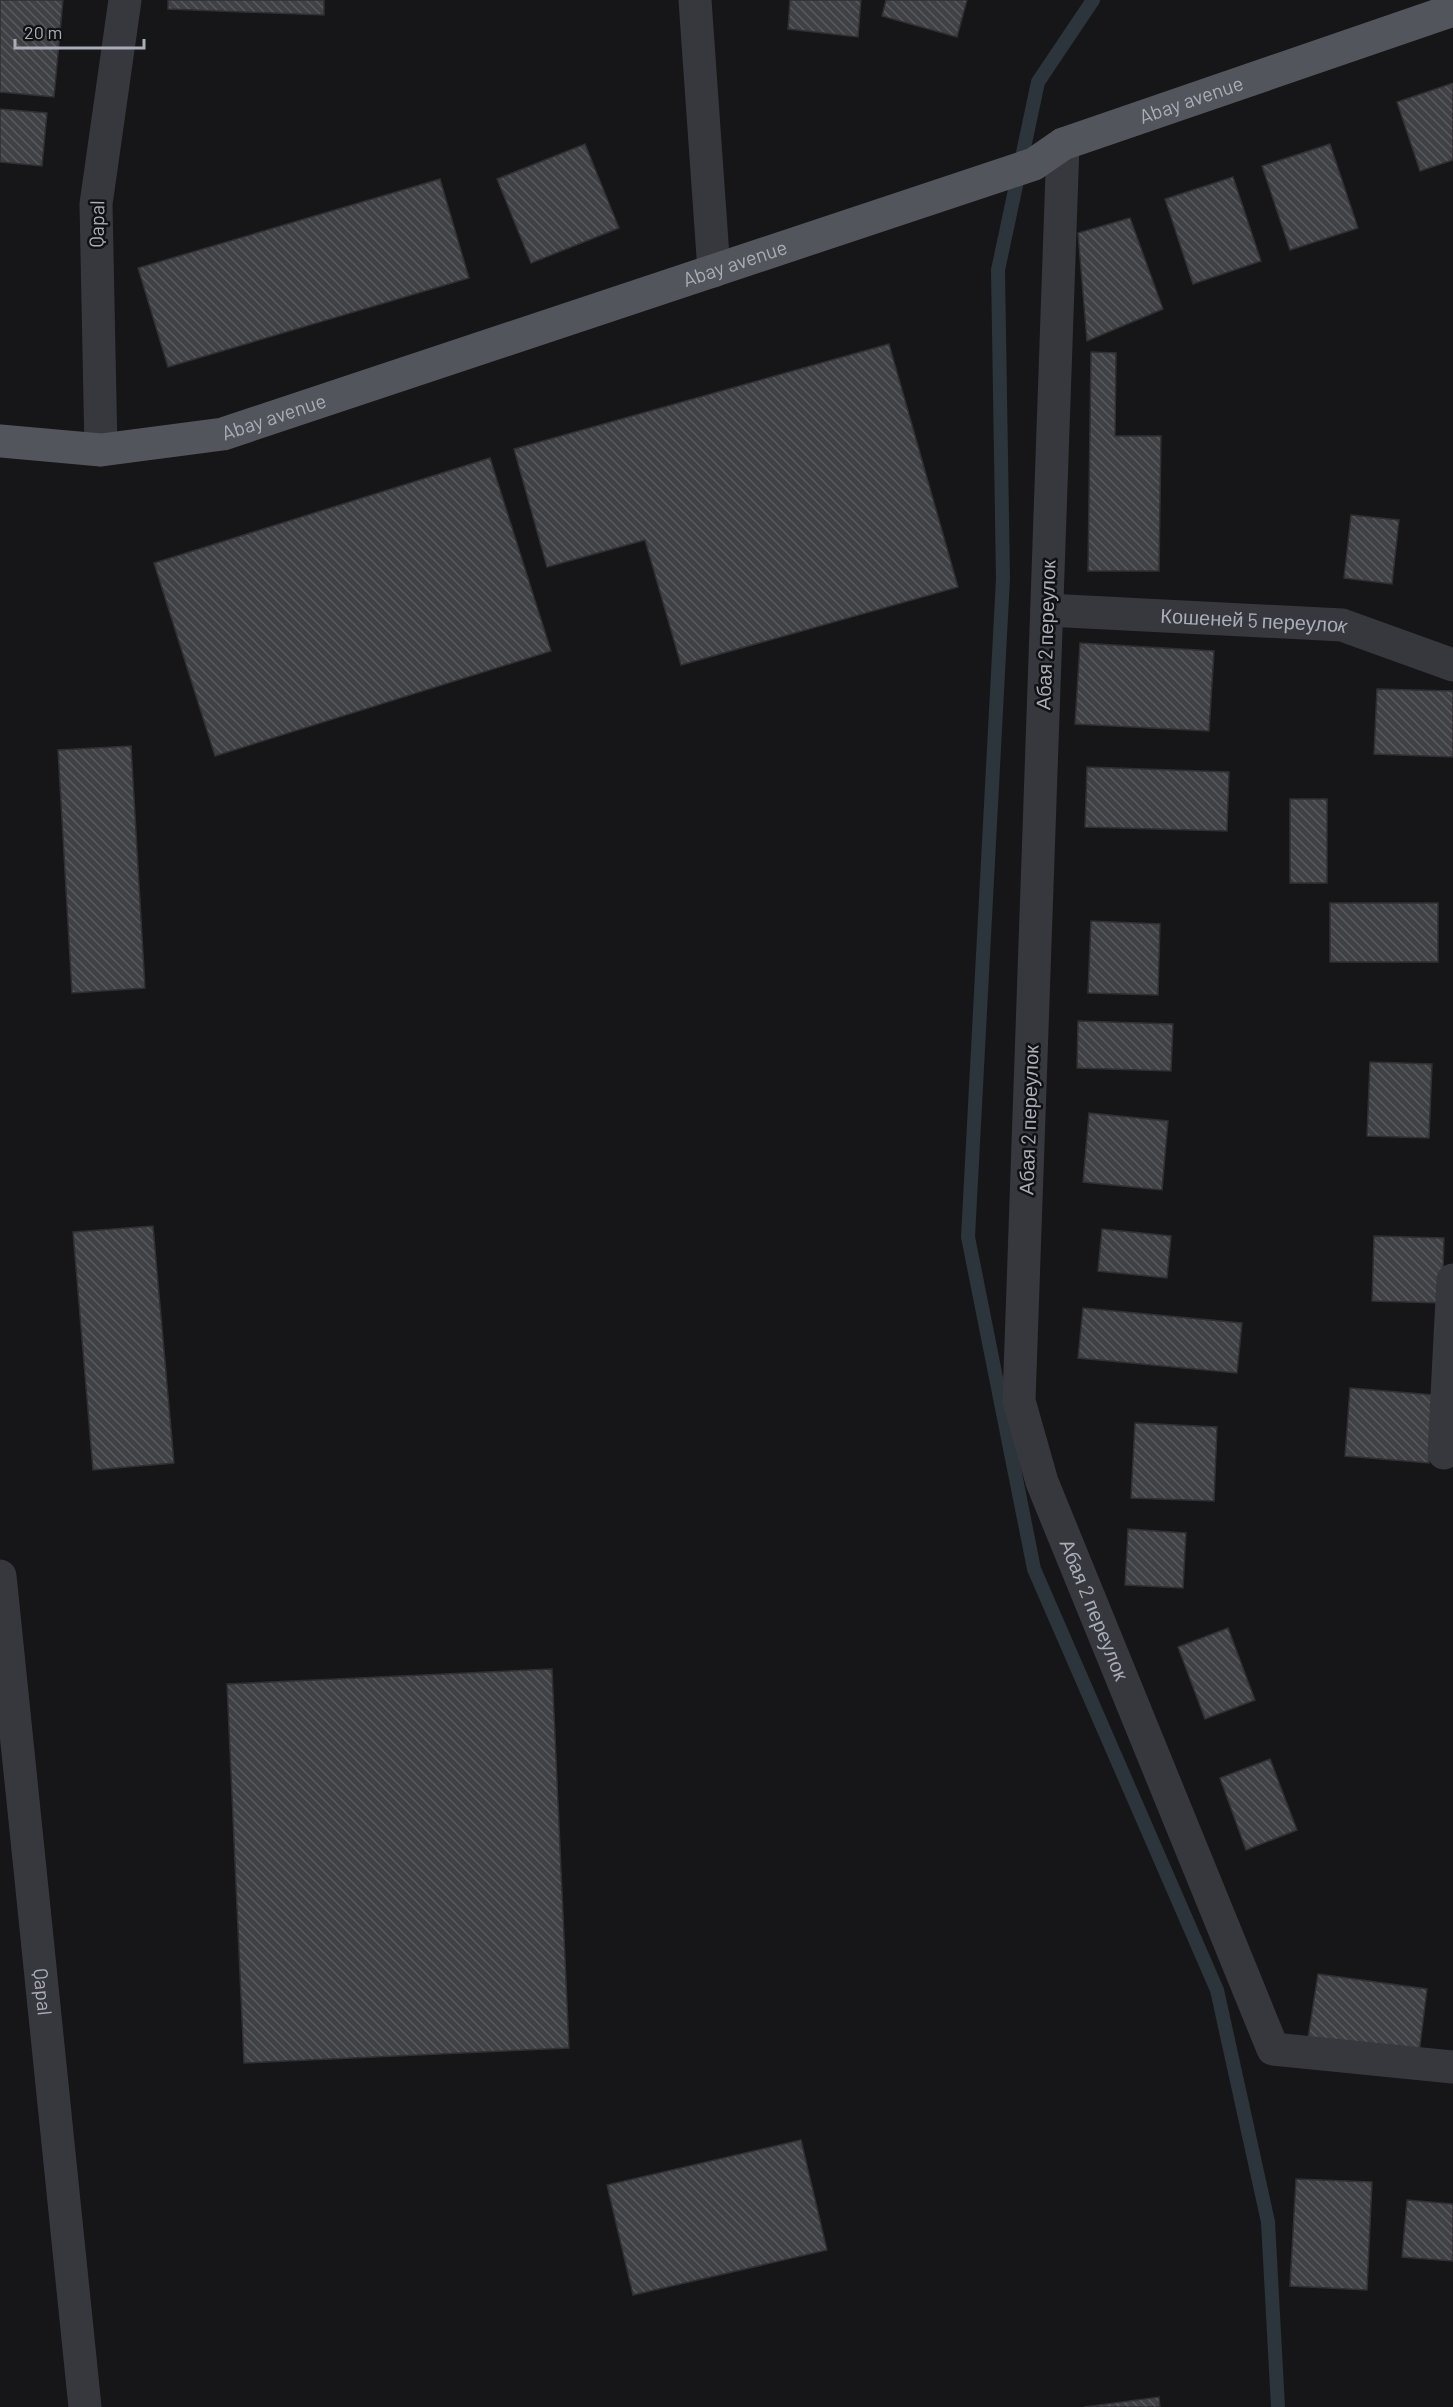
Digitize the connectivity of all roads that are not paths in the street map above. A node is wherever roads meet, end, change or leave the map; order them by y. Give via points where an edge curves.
1 (125, 0) edge
2 (695, 0) edge
3 (1453, 10) edge
4 (1063, 144) junction
5 (714, 271) junction
6 (0, 441) edge
7 (101, 450) junction
8 (1047, 610) junction
9 (1453, 665) edge
10 (1453, 1280) edge
11 (1444, 1453) dead end
12 (0, 1576) edge
13 (1453, 2067) edge
14 (86, 2407) edge

1 - 7 street, Qapal via 96,204
2 - 5 street
3 - 4 main road, Abay avenue
4 - 5 main road, Abay avenue via 1034,164
4 - 8 street, Абая 2 переулок
5 - 7 main road, Abay avenue via 223,434
6 - 7 main road, Abay avenue
8 - 9 street, Кошеней 5 переулок via 1342,625
8 - 13 street, Абая 2 переулок via 1018,1401 1042,1482 1273,2049
10 - 11 street
12 - 14 street, Qapal

